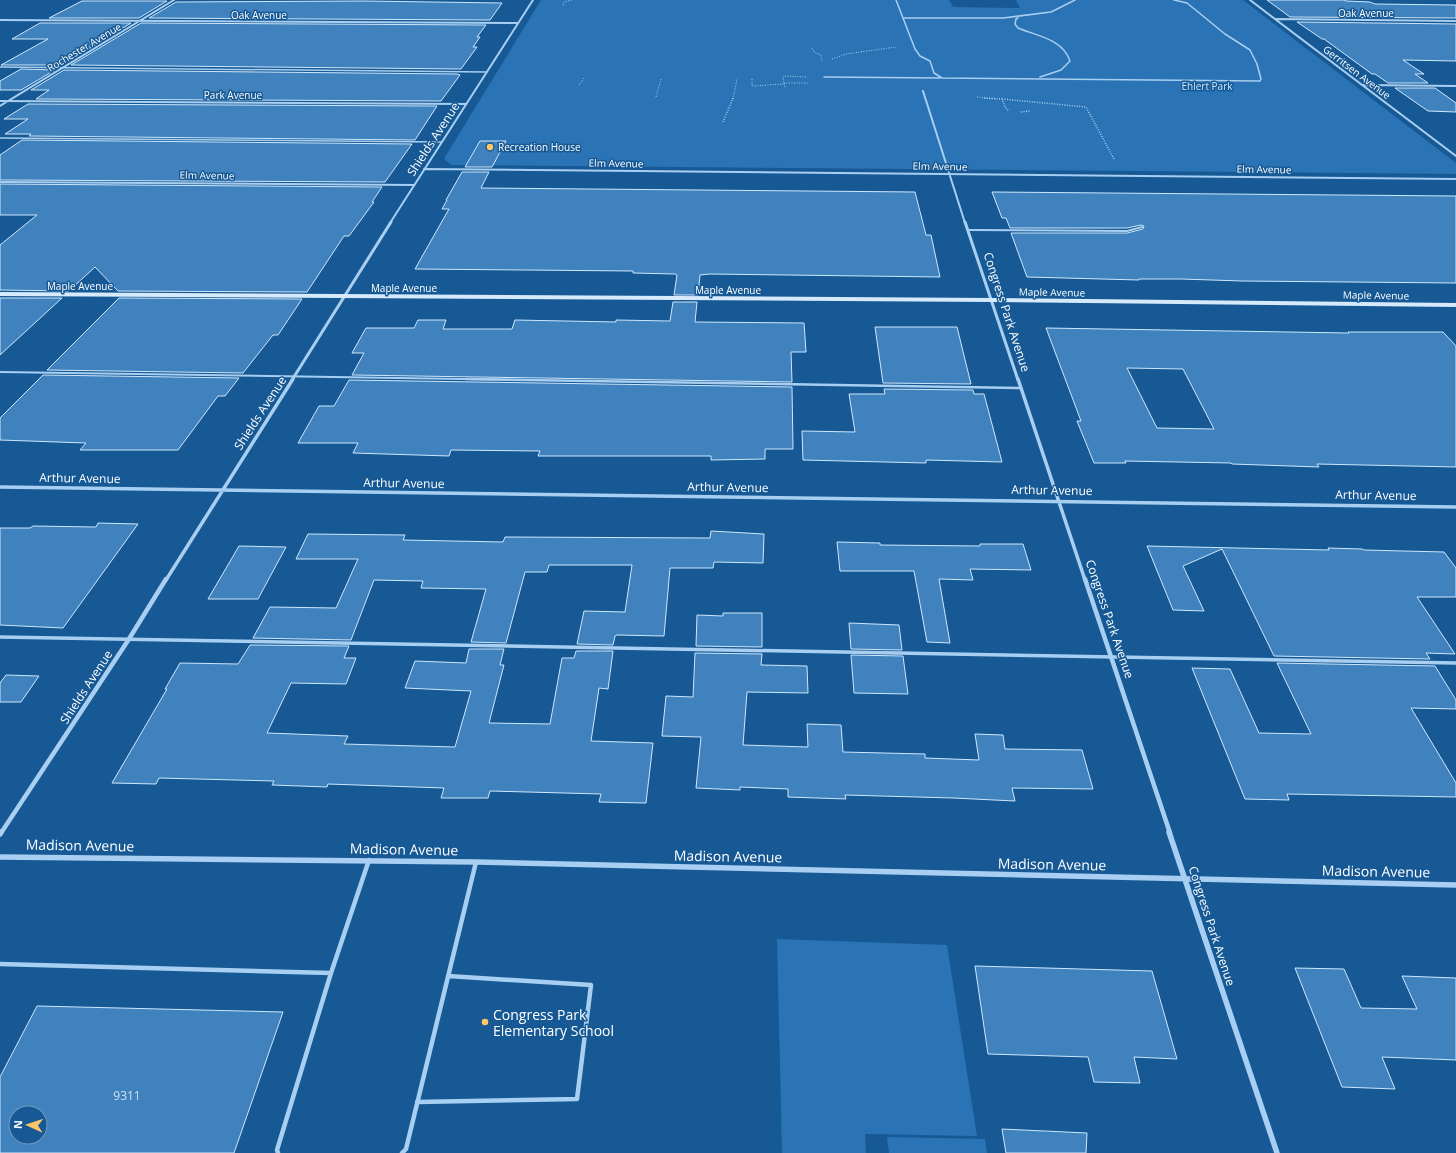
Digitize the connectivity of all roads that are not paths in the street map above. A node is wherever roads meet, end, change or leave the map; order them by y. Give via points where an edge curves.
1 (174, 0) edge
2 (533, 0) edge
3 (896, 0) edge
4 (1075, 0) edge
5 (1174, 0) edge
6 (1250, 0) edge
7 (1020, 17) junction
8 (903, 18) junction
9 (1276, 19) junction
10 (0, 20) edge
11 (1456, 20) edge
12 (140, 21) junction
13 (517, 24) junction
14 (0, 67) edge
15 (62, 68) junction
16 (486, 72) junction
17 (824, 77) road end
18 (942, 78) junction
19 (1037, 78) junction
20 (1363, 85) junction
21 (1456, 86) edge
22 (923, 91) dead end
23 (0, 101) edge
24 (8, 101) junction
25 (466, 104) junction
26 (0, 106) edge
27 (0, 138) edge
28 (442, 142) junction
29 (1456, 156) edge
30 (424, 169) junction
31 (949, 174) junction
32 (1456, 179) edge
33 (0, 182) edge
34 (414, 185) junction
35 (1142, 227) dead end
36 (969, 230) junction
37 (0, 294) edge
38 (343, 297) junction
39 (992, 300) junction
40 (1456, 305) edge
41 (0, 372) edge
42 (295, 376) junction
43 (1022, 388) junction
44 (0, 487) edge
45 (221, 490) junction
46 (1059, 500) junction
47 (1456, 507) edge
48 (0, 637) edge
49 (128, 639) junction
50 (1112, 657) junction
51 (1456, 663) edge
52 (0, 834) edge
53 (0, 857) edge
54 (369, 860) junction
55 (476, 862) junction
56 (1186, 879) junction
57 (1456, 885) edge
58 (0, 964) edge
59 (331, 973) junction
60 (448, 976) junction
61 (417, 1102) junction
62 (278, 1153) edge
63 (402, 1153) edge
64 (1277, 1153) edge

1 - 12 street, Rochester Avenue
2 - 13 street, Shields Avenue
3 - 8 lane
4 - 7 lane via 1058,10
5 - 19 lane via 1187,3 1250,50 1262,78 1260,81
6 - 9 street, Gerritsen Avenue
7 - 8 lane
7 - 19 lane via 1016,19 1015,24 1018,28 1061,46 1069,56 1068,65
8 - 18 lane via 916,52 931,61 934,73
9 - 11 street, Oak Avenue
9 - 20 street, Gerritsen Avenue
10 - 12 street, Oak Avenue
12 - 13 street, Oak Avenue
12 - 15 street, Rochester Avenue
13 - 16 street, Shields Avenue
14 - 15 lane
15 - 16 lane
15 - 24 street, Rochester Avenue
16 - 25 street, Shields Avenue
17 - 18 lane
18 - 19 lane
20 - 21 street
20 - 29 street, Gerritsen Avenue
22 - 31 street, Congress Park Avenue
23 - 24 street, Park Avenue
24 - 25 street, Park Avenue
24 - 26 street, Rochester Avenue
25 - 28 street, Shields Avenue
27 - 28 lane
28 - 30 street, Shields Avenue
30 - 31 street, Elm Avenue
30 - 34 street, Shields Avenue
31 - 32 street, Elm Avenue
31 - 36 street, Congress Park Avenue
33 - 34 street, Elm Avenue
34 - 38 street, Shields Avenue
35 - 36 lane via 1127,231
36 - 39 street, Congress Park Avenue
37 - 38 street, Maple Avenue
38 - 39 street, Maple Avenue
38 - 42 street, Shields Avenue
39 - 40 street, Maple Avenue
39 - 43 street, Congress Park Avenue
41 - 42 lane
42 - 43 lane
42 - 45 street, Shields Avenue
43 - 46 street, Congress Park Avenue
44 - 45 street, Arthur Avenue
45 - 46 street, Arthur Avenue
45 - 49 street, Shields Avenue
46 - 47 street, Arthur Avenue
46 - 50 street, Congress Park Avenue
48 - 49 lane
49 - 50 lane
49 - 52 street, Shields Avenue
50 - 51 lane
50 - 56 street, Congress Park Avenue
53 - 54 street, Madison Avenue
54 - 55 street, Madison Avenue
54 - 59 lane
55 - 56 street, Madison Avenue
55 - 60 lane
56 - 57 street, Madison Avenue
56 - 64 street, Congress Park Avenue
58 - 59 lane
59 - 62 lane
60 - 61 lane
60 - 61 lane via 591,985 577,1099
61 - 63 lane via 406,1149

